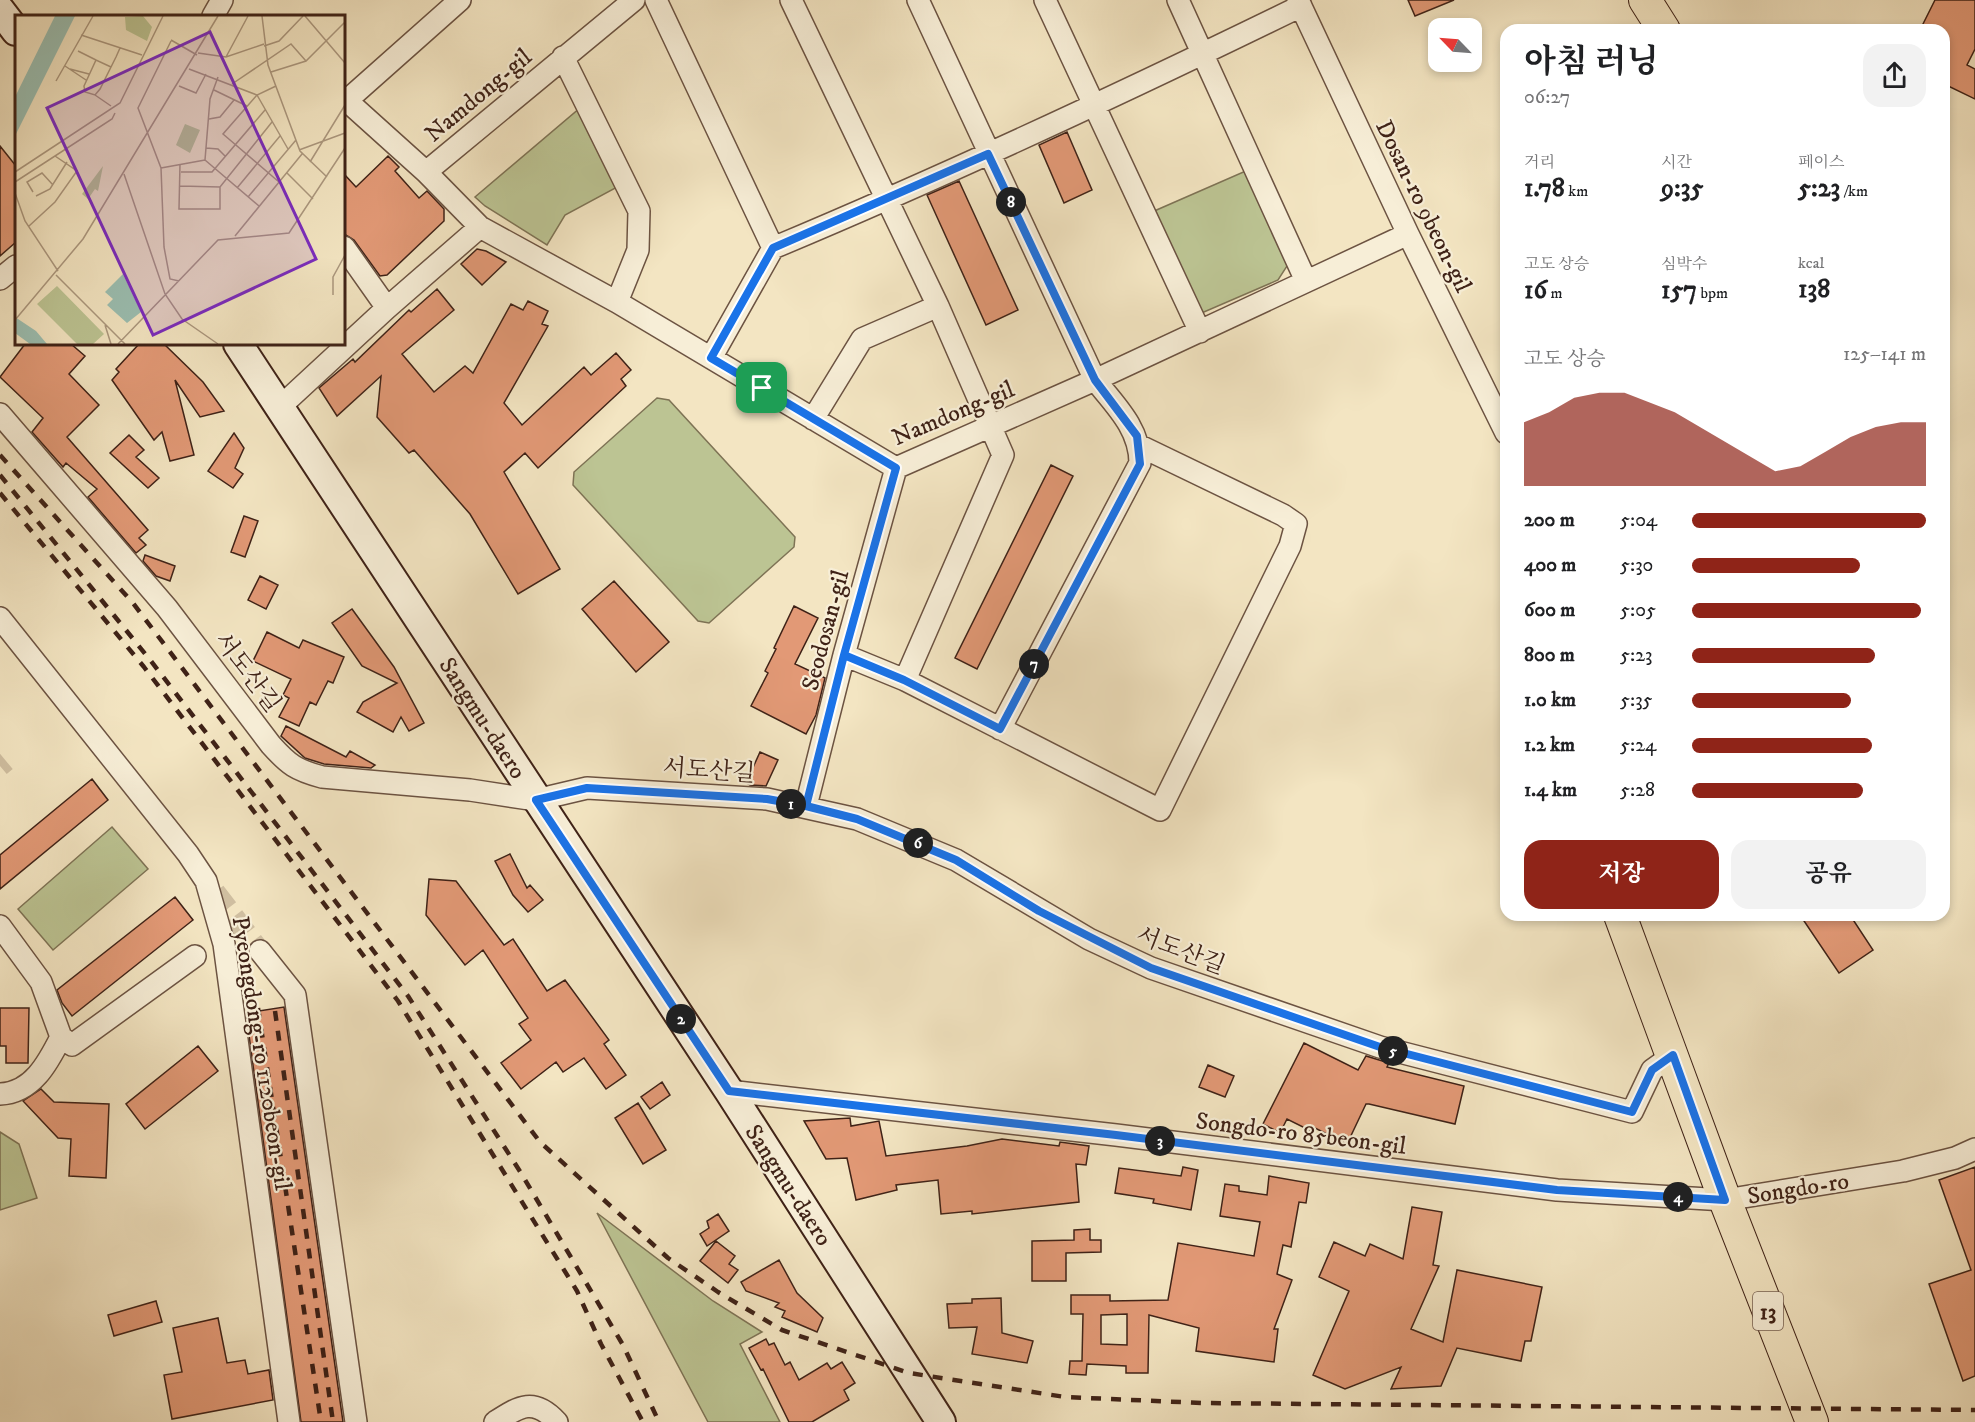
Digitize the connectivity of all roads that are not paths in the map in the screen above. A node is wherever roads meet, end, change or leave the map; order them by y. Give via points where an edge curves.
1 (222, 0) edge
2 (459, 0) edge
3 (634, 0) edge
4 (656, 0) edge
5 (791, 0) edge
6 (918, 0) edge
7 (1045, 0) edge
8 (1178, 0) edge
9 (1645, 0) edge
10 (1300, 3) edge
11 (441, 7) edge
12 (0, 10) edge
13 (214, 15) edge
14 (1660, 24) edge
15 (15, 30) edge
16 (1204, 54) junction
17 (563, 57) junction
18 (345, 101) edge
19 (1093, 106) junction
20 (988, 154) junction
21 (426, 172) junction
22 (888, 200) junction
23 (480, 227) junction
24 (1408, 234) junction
25 (345, 248) edge
26 (773, 248) junction
27 (15, 267) edge
28 (0, 279) edge
29 (1306, 281) junction
30 (617, 302) junction
31 (938, 306) junction
32 (387, 308) junction
33 (1200, 332) junction
34 (239, 345) edge
35 (711, 358) junction
36 (1095, 380) junction
37 (281, 406) junction
38 (0, 414) edge
39 (813, 419) junction
40 (1500, 421) edge
41 (991, 425) junction
42 (1138, 444) junction
43 (896, 468) junction
44 (0, 618) edge
45 (844, 655) junction
46 (904, 680) junction
47 (1000, 729) junction
48 (536, 800) junction
49 (806, 806) junction
50 (1622, 921) edge
51 (0, 926) edge
52 (260, 951) tunnel mouth
53 (195, 956) dead end
54 (61, 1038) junction
55 (1673, 1055) junction
56 (729, 1091) junction
57 (0, 1094) edge
58 (1975, 1149) edge
59 (1725, 1200) junction
60 (289, 1422) edge
61 (356, 1422) edge
62 (495, 1422) edge
63 (557, 1422) edge
64 (941, 1422) edge
65 (1812, 1422) edge

1 - 13 street
2 - 11 street
3 - 17 street, Namdong-gil
4 - 26 street
5 - 22 street
6 - 20 street
7 - 19 street
8 - 16 street
9 - 14 main road
10 - 16 street
10 - 24 street, Dosan-ro 9beon-gil
11 - 18 street
12 - 15 main road
16 - 19 street
16 - 29 street
17 - 21 street, Namdong-gil
17 - 30 street, Namdong-gil via 639,211 638,250
18 - 21 street, Namdong-gil
19 - 20 street
19 - 33 street
20 - 22 street
20 - 36 street
21 - 23 street, Namdong-gil
22 - 26 street
22 - 31 street
23 - 30 street, Namdong-gil
23 - 32 street
24 - 29 street, Namdong-gil
24 - 40 street, Dosan-ro 9beon-gil
25 - 32 street
26 - 35 street
27 - 28 street
29 - 33 street, Namdong-gil
30 - 35 street, Namdong-gil
31 - 39 street via 862,339
31 - 41 street
32 - 37 street
33 - 36 street, Namdong-gil
34 - 37 main road, Sangmu-daero
35 - 39 street, Namdong-gil
36 - 41 street, Namdong-gil
36 - 42 street via 1125,417
37 - 48 main road, Sangmu-daero
38 - 48 street, 서도산길 via 166,608 290,766 322,777
39 - 43 street, Namdong-gil
41 - 43 street, Namdong-gil
41 - 46 street via 1003,455
42 - 47 street via 1140,464
42 - 47 street via 1283,515 1296,524 1290,546 1160,810
43 - 45 street, Seodosan-gil
44 - 60 street, Pyeongdong-ro 1120beon-gil via 148,801 210,887 224,944
45 - 46 street
45 - 49 street, Seodosan-gil
46 - 47 street
48 - 49 street, 서도산길 via 587,788 767,799
48 - 56 main road, Sangmu-daero
49 - 55 street, 서도산길 via 857,819 956,860 1069,928 1151,968 1380,1047 1632,1112 1652,1070
50 - 55 main road, Songdo-ro / 13
51 - 54 street via 41,982
52 - 61 street via 296,995
53 - 54 street via 72,1045
54 - 57 street via 50,1061 31,1084
55 - 59 main road, Songdo-ro / 13
56 - 59 street, Songdo-ro 85beon-gil via 1557,1190
56 - 64 main road, Sangmu-daero
58 - 59 street, Songdo-ro via 1955,1158 1872,1175
59 - 65 main road, Songdo-ro / 13
62 - 63 street via 521,1406 531,1406

